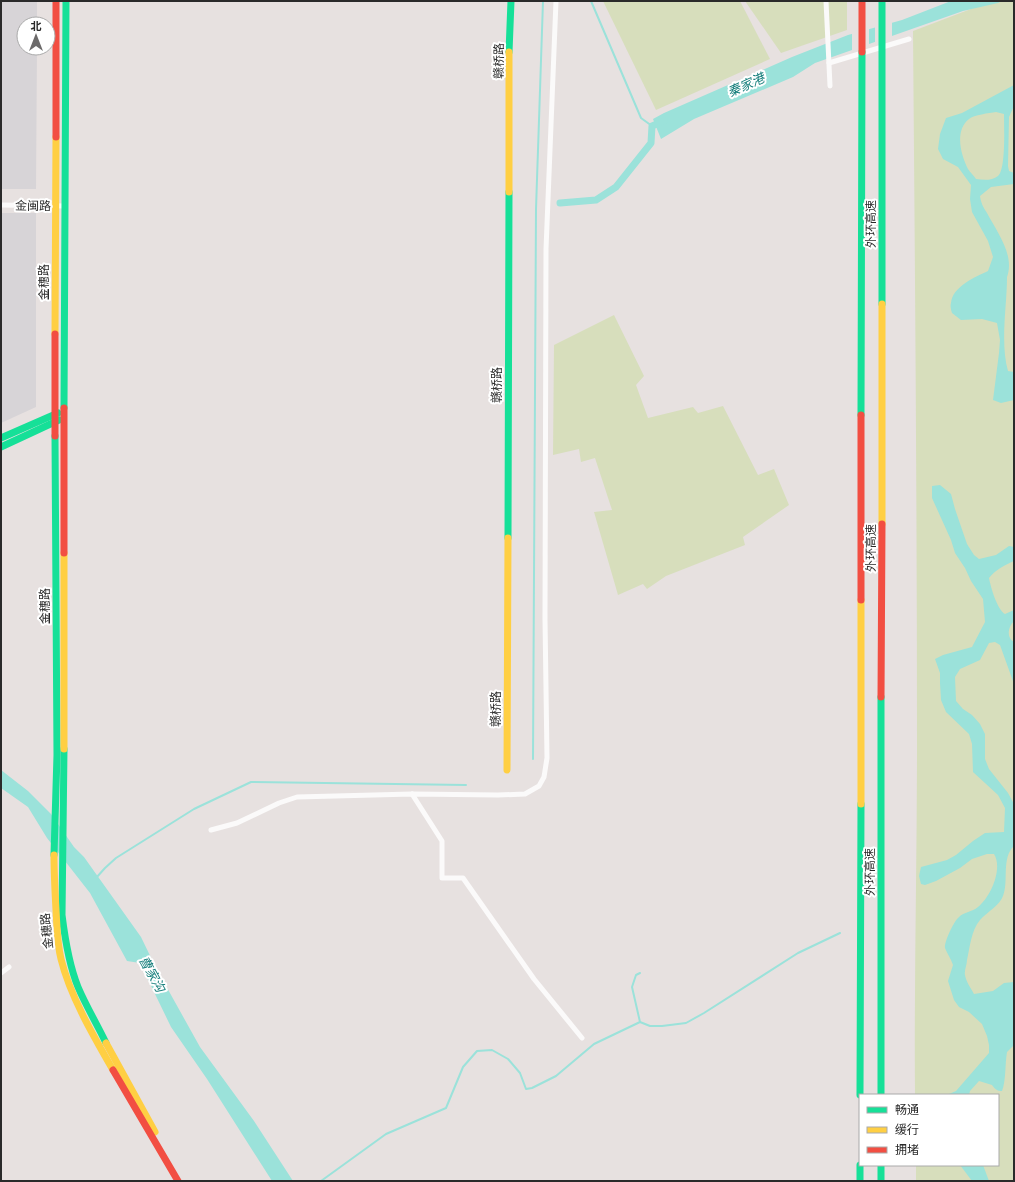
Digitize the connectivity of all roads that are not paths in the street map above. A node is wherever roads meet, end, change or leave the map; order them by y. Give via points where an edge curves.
1 (56, 1) edge
2 (66, 1) edge
3 (511, 1) edge
4 (556, 1) edge
5 (826, 1) edge
6 (882, 1) edge
7 (862, 2) edge
8 (908, 39) dead end
9 (829, 62) junction
10 (830, 86) dead end
11 (1, 205) edge
12 (55, 206) junction
13 (65, 206) junction
14 (64, 414) junction
15 (56, 418) junction
16 (1, 438) edge
17 (1, 447) edge
18 (507, 770) dead end
19 (59, 790) junction
20 (412, 794) junction
21 (211, 830) dead end
22 (9, 967) dead end
23 (1, 973) edge
24 (582, 1038) dead end
25 (860, 1094) edge
26 (881, 1094) edge
27 (860, 1166) edge
28 (881, 1166) edge
29 (178, 1181) edge
30 (182, 1181) edge
31 (860, 1181) edge
32 (881, 1181) edge

1 - 12 main road, 金穗路
2 - 13 main road, 金穗路
3 - 18 main road, 赣桥路
4 - 20 street via 546,249 547,758 544,777 539,786 525,794
5 - 9 street
6 - 26 main road, 外环高速
7 - 25 main road, 外环高速
8 - 9 street
9 - 10 street
11 - 12 street, 金闽路
12 - 13 street, 金闽路
12 - 15 main road, 金穗路
13 - 14 main road, 金穗路
14 - 15 main road
14 - 19 main road, 金穗路
15 - 16 main road
15 - 17 main road
15 - 19 main road, 金穗路
19 - 29 main road, 金穗路 via 55,812 54,871 57,934 61,959 73,994 102,1051
19 - 30 main road, 金穗路 via 64,816 62,915 71,966 78,987 108,1047
20 - 21 street via 297,797 237,823
20 - 24 street via 442,841 442,878 463,878 534,978
22 - 23 street
27 - 31 main road
28 - 32 main road

